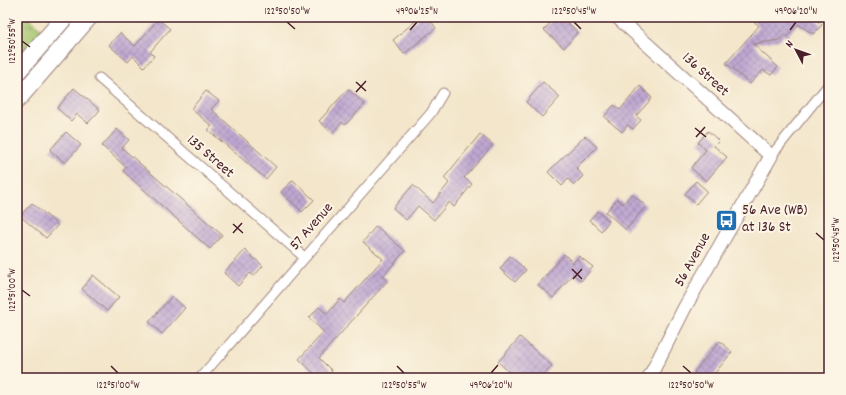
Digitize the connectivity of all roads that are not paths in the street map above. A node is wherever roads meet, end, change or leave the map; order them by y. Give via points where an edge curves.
1 (65, 17) edge
2 (89, 17) edge
3 (617, 17) edge
4 (17, 72) edge
5 (99, 78) dead end
6 (829, 84) edge
7 (443, 93) dead end
8 (17, 100) edge
9 (771, 156) junction
10 (304, 257) junction
11 (200, 378) edge
12 (649, 378) edge

1 - 4 highway
2 - 8 highway
3 - 9 street, 136 Street
5 - 10 street, 135 Street
6 - 9 street, 56 Avenue
7 - 10 street, 57 Avenue via 431,113
9 - 12 street, 56 Avenue via 689,300
10 - 11 street, 57 Avenue

